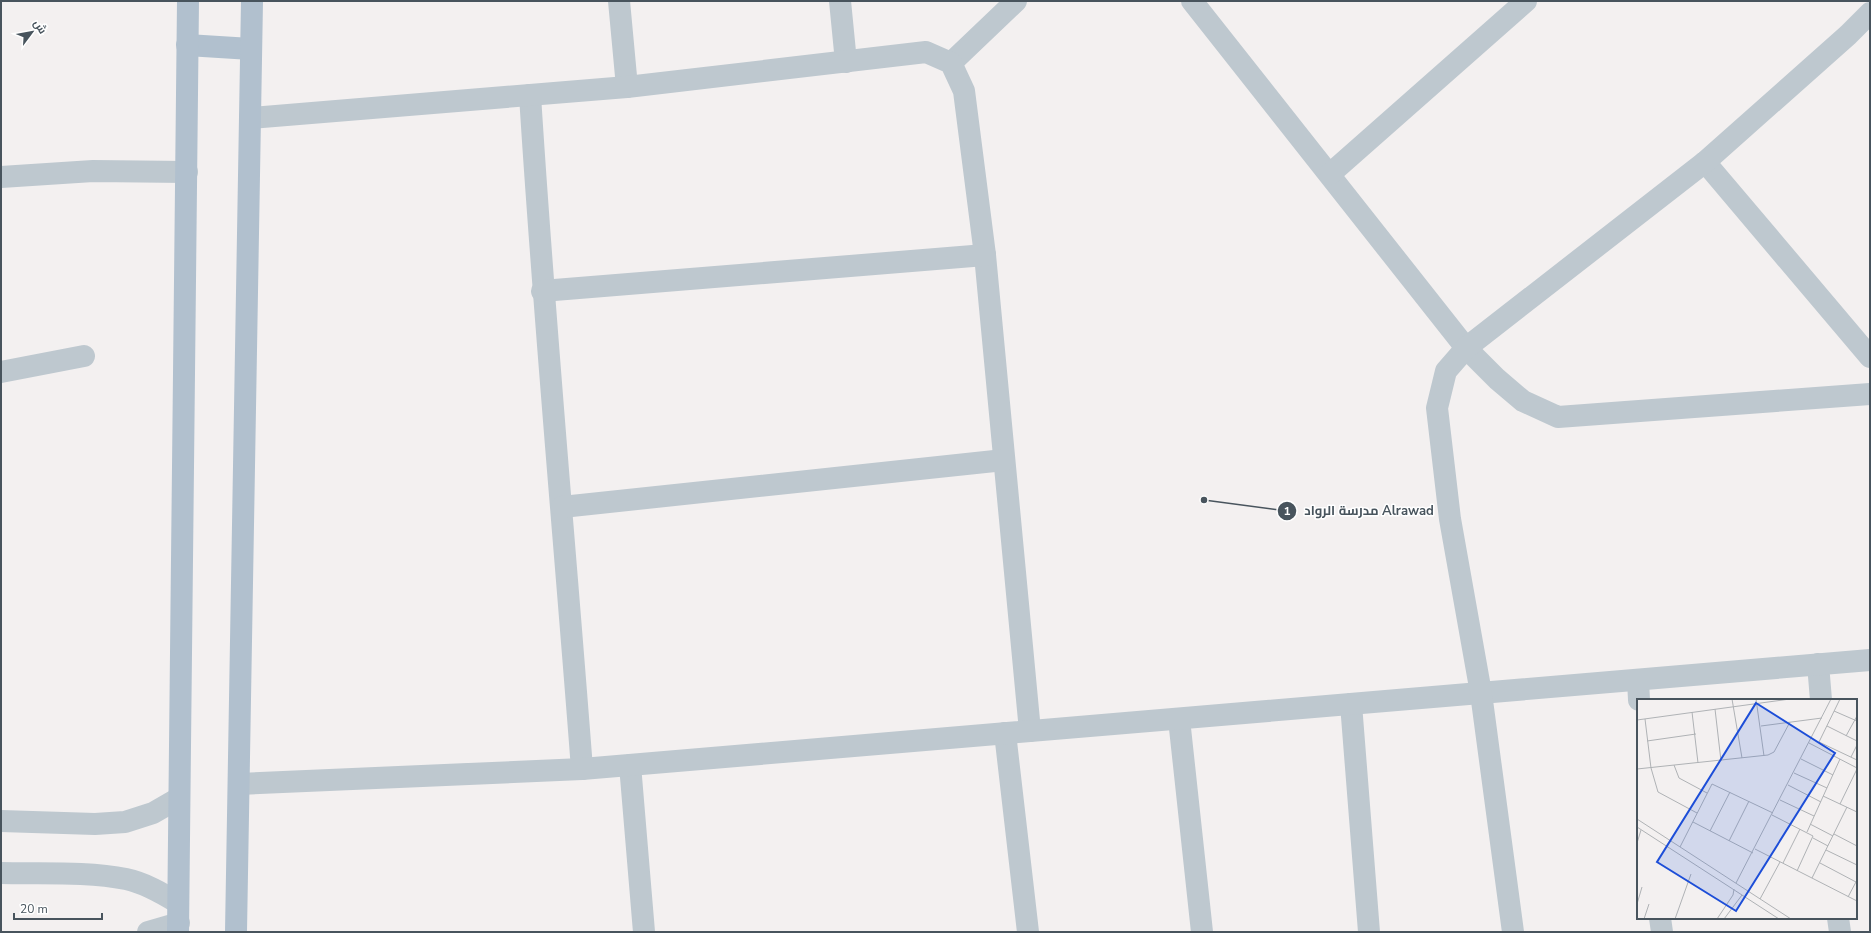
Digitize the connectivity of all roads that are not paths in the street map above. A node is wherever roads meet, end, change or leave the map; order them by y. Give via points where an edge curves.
1 (188, 1) edge
2 (252, 1) edge
3 (619, 1) edge
4 (840, 1) edge
5 (1016, 1) edge
6 (1526, 1) edge
7 (1198, 3) edge
8 (1867, 10) edge
9 (187, 45) junction
10 (251, 49) junction
11 (846, 62) junction
12 (951, 63) junction
13 (628, 87) junction
14 (530, 95) junction
15 (250, 118) junction
16 (1705, 162) junction
17 (187, 172) junction
18 (1330, 174) junction
19 (1, 177) edge
20 (984, 255) junction
21 (542, 291) junction
22 (1466, 348) junction
23 (84, 356) dead end
24 (1870, 356) edge
25 (1, 372) edge
26 (1870, 394) edge
27 (1004, 460) junction
28 (562, 507) junction
29 (1870, 660) edge
30 (1818, 664) junction
31 (1638, 690) edge
32 (1481, 693) junction
33 (1821, 699) edge
34 (1350, 704) junction
35 (1179, 718) junction
36 (1030, 731) junction
37 (1005, 733) junction
38 (630, 765) junction
39 (582, 769) junction
40 (239, 784) junction
41 (179, 798) junction
42 (1, 821) edge
43 (1, 873) edge
44 (178, 919) edge
45 (1660, 919) edge
46 (1838, 919) edge
47 (148, 932) edge
48 (236, 932) edge
49 (644, 932) edge
50 (1028, 932) edge
51 (1202, 932) edge
52 (1369, 932) edge
53 (1513, 932) edge
54 (1662, 932) edge
55 (1840, 932) edge

1 - 9 main road
2 - 10 main road
3 - 13 street
4 - 11 street
5 - 12 street
6 - 18 street
7 - 18 street
8 - 16 street via 1848,35
9 - 10 main road
9 - 17 main road
10 - 15 main road
11 - 12 street via 926,52
11 - 13 street
12 - 20 street via 964,91
13 - 14 street
14 - 15 street
14 - 21 street
15 - 40 main road
16 - 22 street
16 - 24 street
17 - 19 street via 93,171
17 - 41 main road
18 - 22 street
20 - 21 street
20 - 27 street
21 - 28 street
22 - 26 street via 1523,401 1558,417
22 - 32 street via 1446,370 1437,408 1450,519
23 - 25 street
27 - 28 street
27 - 36 street
28 - 39 street
29 - 30 street
30 - 31 street
30 - 33 street
31 - 32 street
32 - 34 street
32 - 53 street
34 - 35 street
34 - 52 street
35 - 36 street
35 - 51 street
36 - 37 street
37 - 38 street
37 - 50 street
38 - 39 street
38 - 49 street
39 - 40 street
40 - 48 main road
41 - 42 street via 153,813 125,822 95,824
41 - 44 main road
43 - 44 street via 98,875 126,879 154,888
44 - 47 street
45 - 54 street
46 - 55 street

